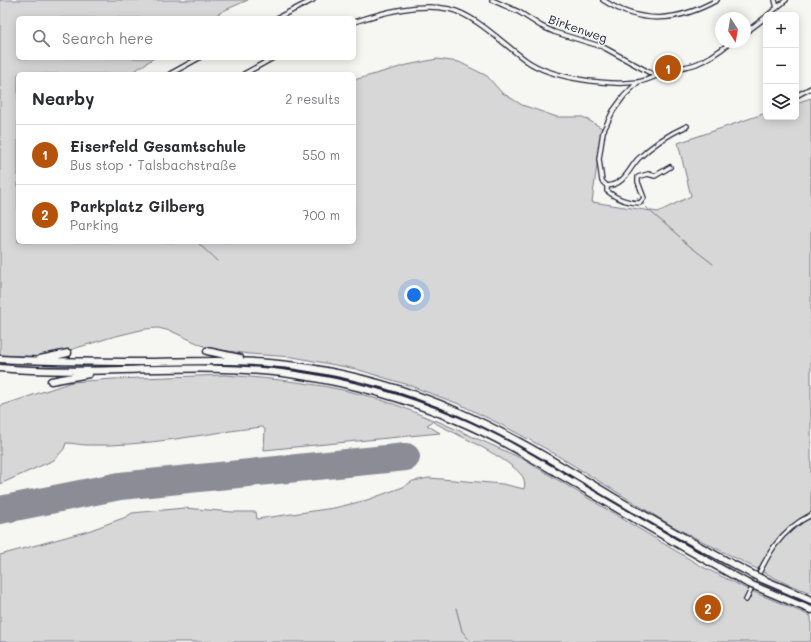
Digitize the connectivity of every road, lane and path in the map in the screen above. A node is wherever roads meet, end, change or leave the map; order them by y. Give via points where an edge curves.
1 (313, 0) edge
2 (492, 0) edge
3 (603, 0) edge
4 (716, 0) edge
5 (775, 0) edge
6 (786, 0) edge
7 (777, 8) junction
8 (772, 12) edge
9 (281, 16) edge
10 (763, 19) edge
11 (356, 21) edge
12 (751, 28) edge
13 (723, 48) edge
14 (195, 60) edge
15 (269, 60) edge
16 (174, 72) edge
17 (248, 72) edge
18 (656, 76) junction
19 (638, 82) junction
20 (811, 88) edge
21 (799, 94) edge
22 (687, 126) dead end
23 (670, 167) dead end
24 (606, 186) junction
25 (207, 351) dead end
26 (68, 353) dead end
27 (0, 359) edge
28 (30, 361) junction
29 (255, 361) junction
30 (0, 368) edge
31 (112, 371) junction
32 (51, 381) dead end
33 (811, 515) edge
34 (746, 600) dead end
35 (811, 600) edge
36 (811, 610) edge

1 - 9 street
2 - 18 street, Birkenweg via 554,32 603,47
3 - 4 street via 630,14 663,18 693,11
5 - 7 street
6 - 7 street
7 - 8 street
10 - 12 street
11 - 19 street via 420,7 431,6 451,10 466,16 527,61 545,70 563,76 600,82
13 - 18 street via 705,60
14 - 16 street
15 - 17 street
18 - 19 street
19 - 24 street via 613,111 603,132 599,159 602,181
20 - 21 street
22 - 24 street via 657,143 637,160 626,176
23 - 24 street via 655,176 648,174 638,177 644,198 640,203 614,196 607,191
25 - 29 highway
26 - 28 highway
27 - 28 highway
28 - 29 highway
29 - 35 highway, bridge via 350,376 458,411 544,455 686,539 762,579
30 - 31 highway
31 - 32 highway
31 - 36 highway, bridge via 217,369 294,374 348,384 422,407 455,419 514,448 681,547 747,583
33 - 34 street via 789,529 776,544 766,558

